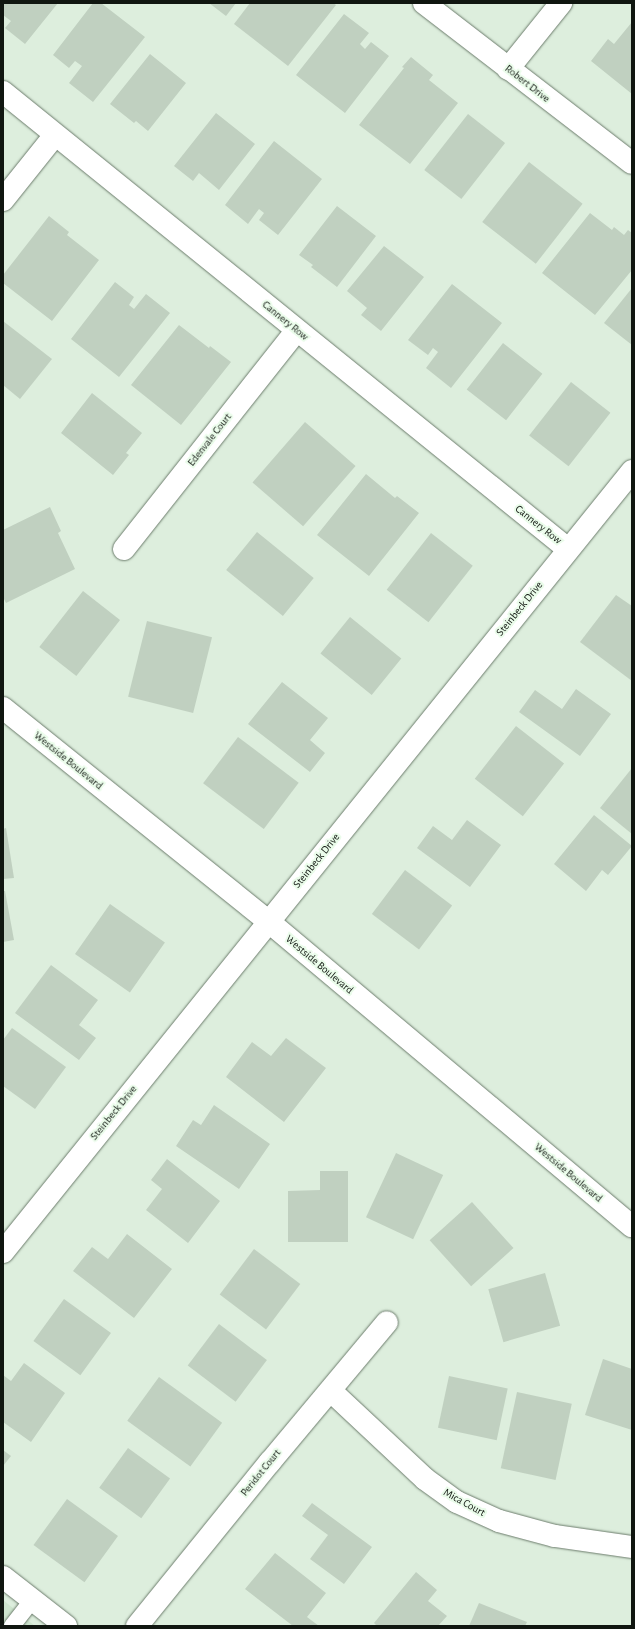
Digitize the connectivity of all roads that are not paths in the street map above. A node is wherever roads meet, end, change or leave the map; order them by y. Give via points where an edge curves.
1 (424, 3) edge
2 (560, 3) edge
3 (508, 69) junction
4 (3, 92) edge
5 (55, 135) junction
6 (632, 163) edge
7 (3, 200) edge
8 (296, 331) junction
9 (632, 471) edge
10 (124, 549) dead end
11 (568, 549) junction
12 (3, 708) edge
13 (268, 922) junction
14 (632, 1226) edge
15 (3, 1252) edge
16 (387, 1322) dead end
17 (330, 1391) junction
18 (632, 1547) edge
19 (3, 1577) edge
20 (32, 1600) junction
21 (12, 1626) edge
22 (66, 1626) edge
23 (137, 1626) edge

1 - 3 street, Robert Drive
2 - 3 street
3 - 6 street, Robert Drive
4 - 5 street, Cannery Row
5 - 7 street
5 - 8 street, Cannery Row
8 - 10 street, Edenvale Court
8 - 11 street, Cannery Row
9 - 11 street, Steinbeck Drive
11 - 13 street, Steinbeck Drive
12 - 13 street, Westside Boulevard
13 - 14 street, Westside Boulevard
13 - 15 street, Steinbeck Drive
16 - 17 street, Peridot Court
17 - 18 street, Mica Court via 425,1479 457,1502 499,1521 555,1536
17 - 23 street, Peridot Court
19 - 20 street
20 - 21 lane
20 - 22 street

